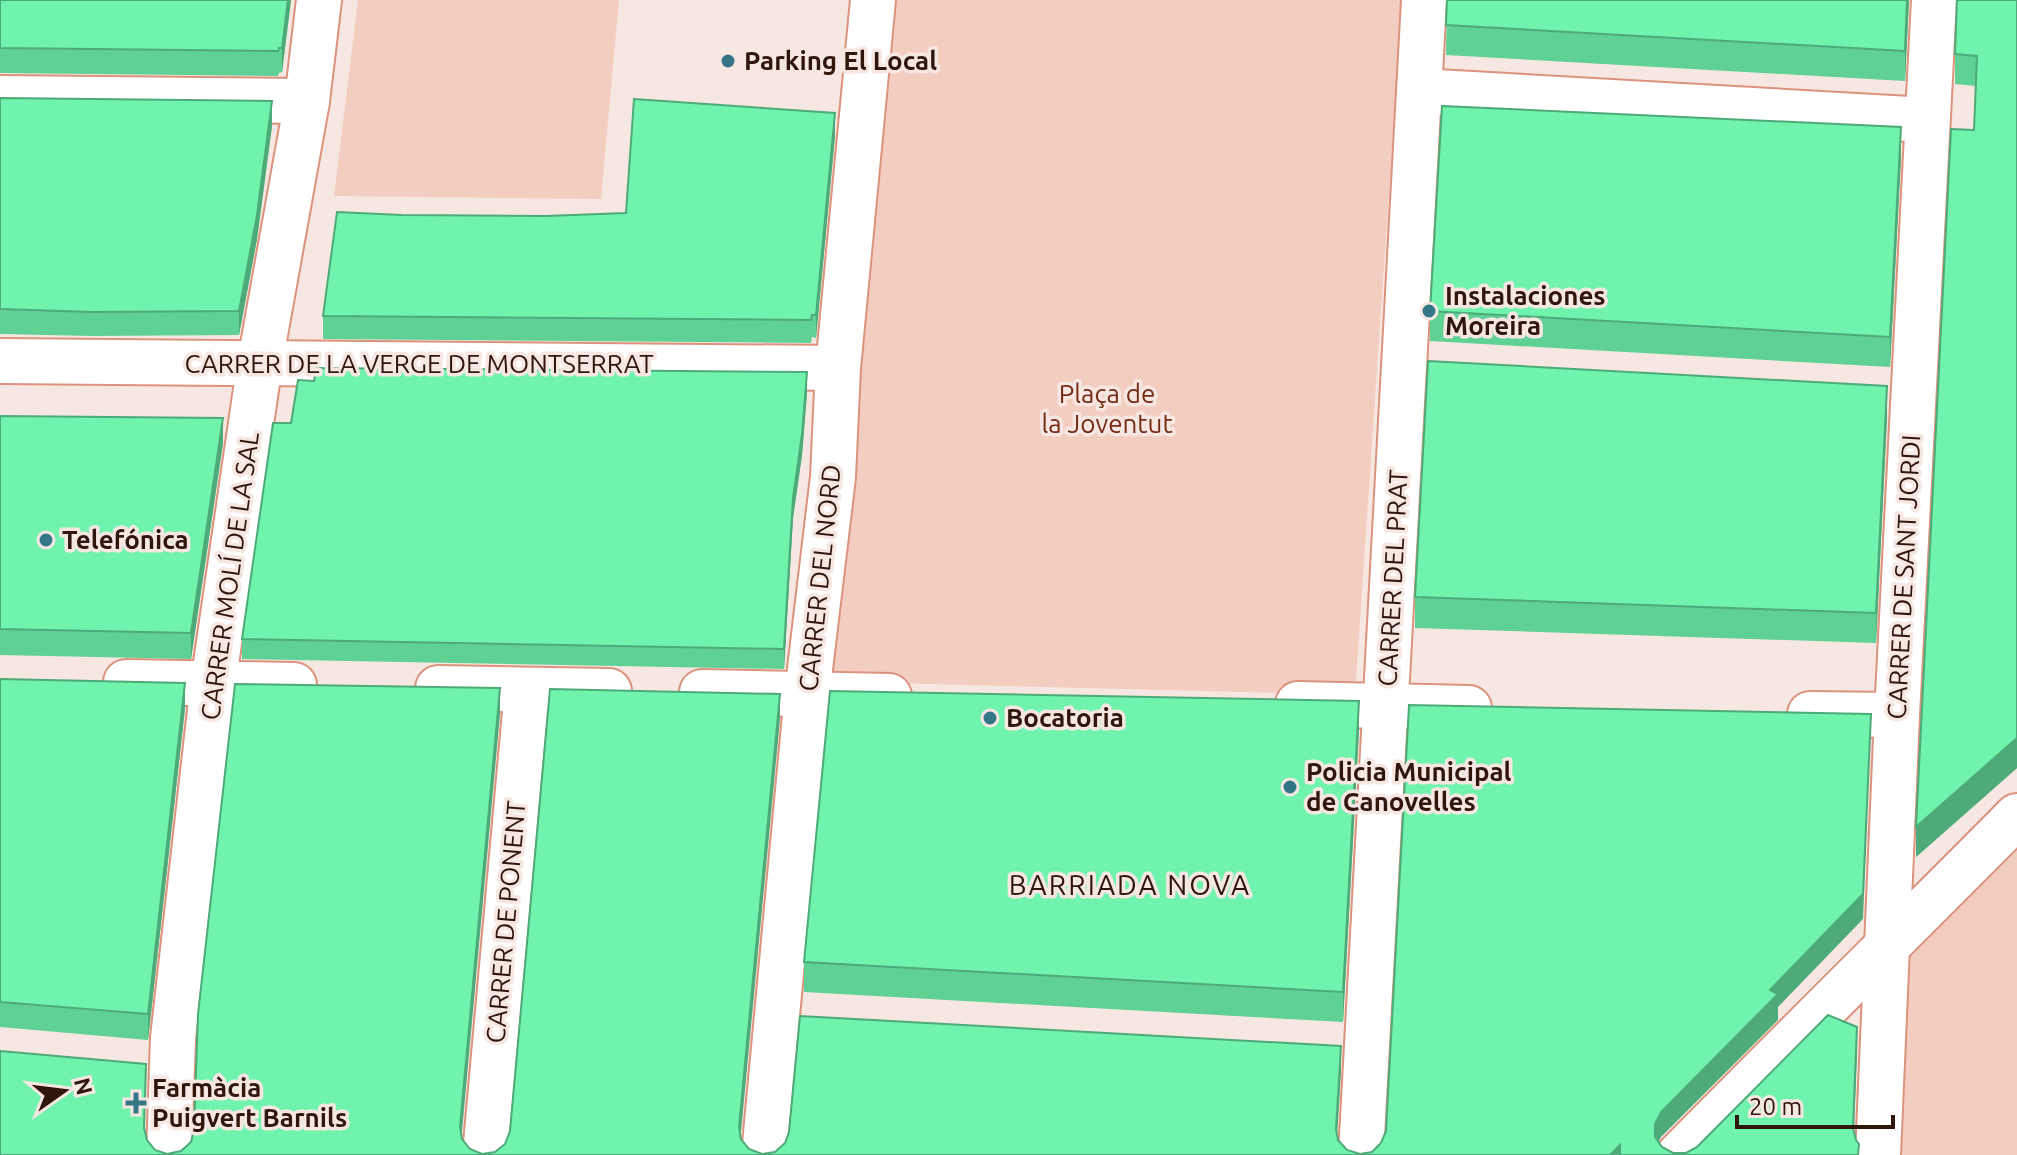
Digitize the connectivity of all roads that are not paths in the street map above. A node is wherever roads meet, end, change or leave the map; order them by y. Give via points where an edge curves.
1 (319, 0) edge
2 (873, 0) edge
3 (1424, 0) edge
4 (1934, 0) edge
5 (1419, 91) junction
6 (0, 98) edge
7 (307, 101) junction
8 (1927, 120) junction
9 (0, 361) edge
10 (260, 362) junction
11 (838, 368) junction
12 (91, 681) edge
13 (213, 684) junction
14 (339, 686) edge
15 (402, 687) edge
16 (527, 690) junction
17 (807, 694) junction
18 (932, 697) edge
19 (1261, 703) edge
20 (1386, 706) junction
21 (1514, 708) edge
22 (1769, 713) edge
23 (1897, 715) junction
24 (2017, 816) edge
25 (1888, 946) junction
26 (169, 1155) edge
27 (485, 1155) edge
28 (764, 1155) edge
29 (1361, 1155) edge
30 (1679, 1155) edge
31 (1878, 1155) edge

1 - 7 street, CARRER MOLÍ DE LA SAL
2 - 11 street, CARRER DEL NORD
3 - 5 street, CARRER DEL PRAT
4 - 8 street, CARRER DE SANT JORDI
5 - 8 street
5 - 20 street, CARRER DEL PRAT via 1420,366
6 - 7 street
7 - 10 street, CARRER MOLÍ DE LA SAL
8 - 23 street, CARRER DE SANT JORDI via 1898,392
9 - 10 street, CARRER DE LA VERGE DE MONTSERRAT
10 - 11 street, CARRER DE LA VERGE DE MONTSERRAT
10 - 13 street, CARRER MOLÍ DE LA SAL
11 - 17 street, CARRER DEL NORD via 833,477
12 - 13 street
13 - 14 street
13 - 26 street, CARRER MOLÍ DE LA SAL via 173,1038 157,1065
15 - 16 street
16 - 17 street
16 - 27 street, CARRER DE PONENT
17 - 18 street
17 - 28 street, CARRER DEL NORD via 793,1016
19 - 20 street
20 - 21 street
20 - 29 street, CARRER DEL PRAT via 1351,1047
22 - 23 street
23 - 25 street, CARRER DE SANT JORDI
24 - 25 street
25 - 30 street
25 - 31 street, CARRER DE SANT JORDI

